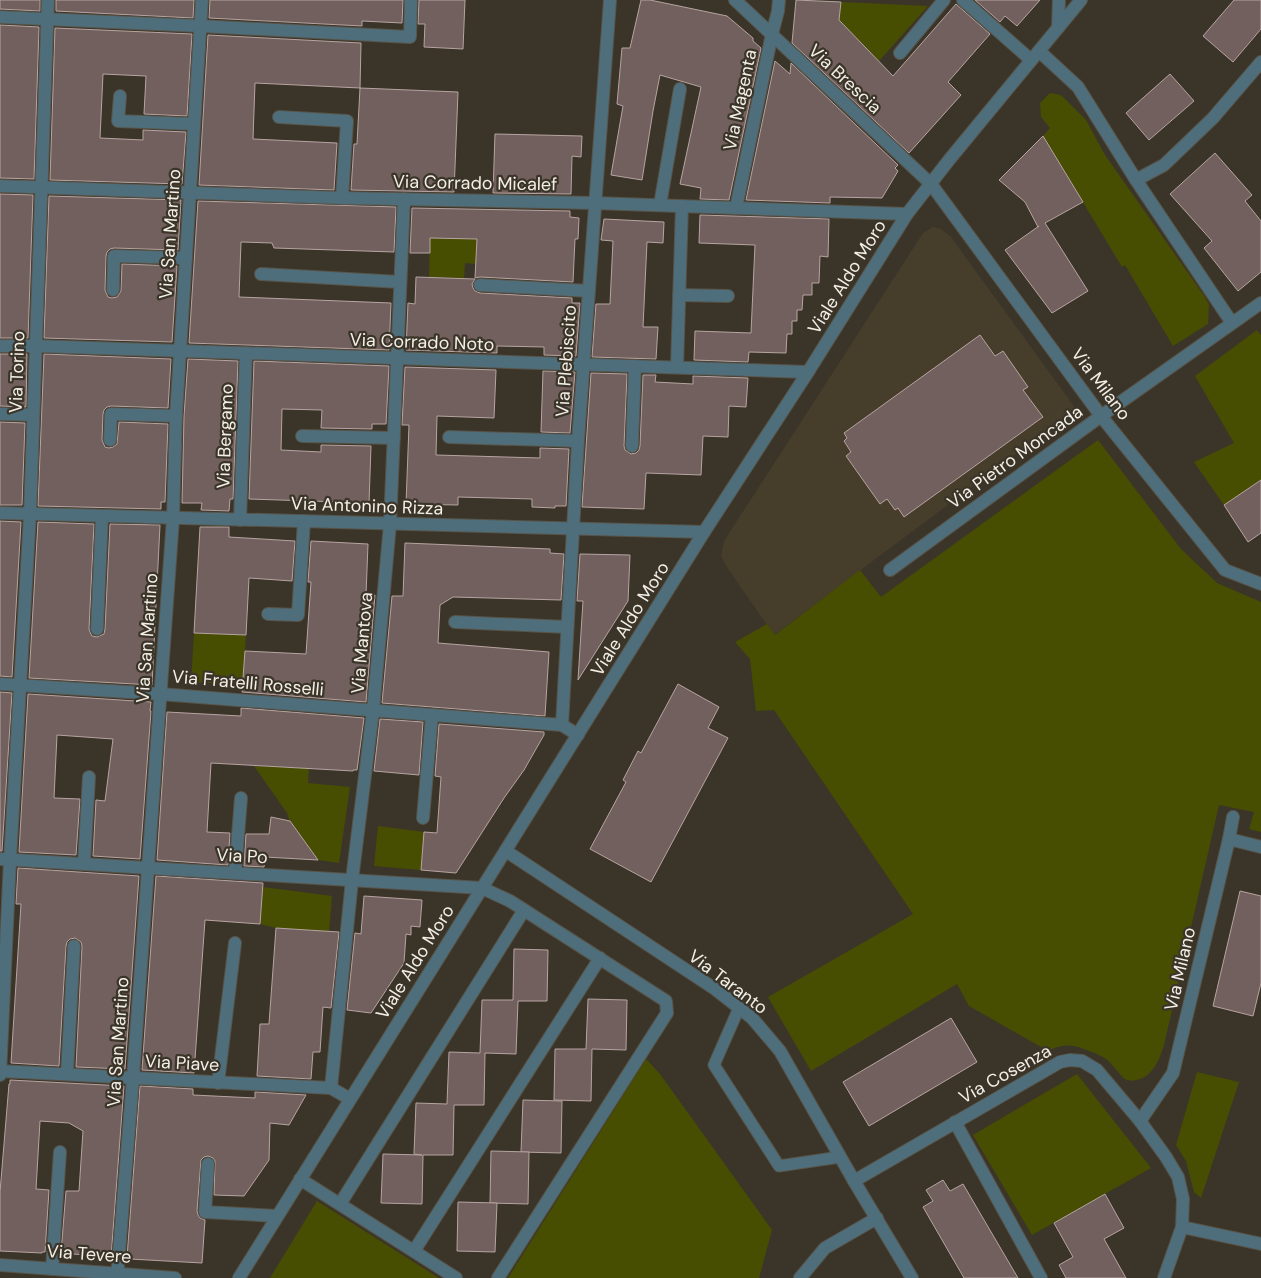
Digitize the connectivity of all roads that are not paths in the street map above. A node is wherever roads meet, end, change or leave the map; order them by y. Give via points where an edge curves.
1 (48, 0) edge
2 (202, 0) edge
3 (411, 0) edge
4 (610, 0) edge
5 (735, 0) edge
6 (779, 0) edge
7 (944, 0) edge
8 (963, 0) edge
9 (1059, 0) edge
10 (1082, 0) edge
11 (0, 17) edge
12 (48, 20) junction
13 (200, 26) junction
14 (1058, 28) junction
15 (772, 34) junction
16 (900, 53) dead end
17 (1035, 55) junction
18 (1261, 62) edge
19 (680, 89) dead end
20 (120, 96) dead end
21 (279, 117) dead end
22 (194, 124) junction
23 (1136, 180) junction
24 (931, 184) junction
25 (0, 186) edge
26 (41, 188) junction
27 (190, 192) junction
28 (342, 198) junction
29 (404, 199) junction
30 (594, 203) junction
31 (660, 205) junction
32 (682, 206) junction
33 (736, 208) junction
34 (907, 214) junction
35 (186, 258) junction
36 (261, 274) dead end
37 (400, 282) junction
38 (480, 285) dead end
39 (113, 290) dead end
40 (589, 291) junction
41 (679, 295) junction
42 (728, 296) dead end
43 (1261, 303) edge
44 (1232, 323) junction
45 (0, 346) edge
46 (36, 346) junction
47 (180, 351) junction
48 (246, 353) junction
49 (397, 358) junction
50 (584, 365) junction
51 (635, 366) junction
52 (677, 367) junction
53 (808, 372) junction
54 (0, 414) edge
55 (33, 415) junction
56 (176, 416) junction
57 (1101, 416) junction
58 (302, 436) dead end
59 (449, 437) dead end
60 (394, 438) junction
61 (110, 440) dead end
62 (578, 441) junction
63 (632, 446) dead end
64 (0, 513) edge
65 (30, 514) junction
66 (102, 516) junction
67 (173, 518) junction
68 (240, 520) junction
69 (304, 521) junction
70 (390, 524) junction
71 (572, 529) junction
72 (704, 532) junction
73 (890, 570) dead end
74 (1261, 584) edge
75 (268, 614) dead end
76 (455, 622) dead end
77 (567, 627) junction
78 (97, 629) dead end
79 (0, 684) edge
80 (20, 686) junction
81 (160, 694) junction
82 (373, 711) junction
83 (432, 714) junction
84 (562, 725) junction
85 (578, 735) junction
86 (90, 777) dead end
87 (241, 798) dead end
88 (1233, 817) dead end
89 (423, 818) dead end
90 (1229, 839) junction
91 (1261, 847) edge
92 (506, 851) junction
93 (5, 859) edge
94 (84, 864) junction
95 (148, 868) junction
96 (235, 873) junction
97 (352, 880) junction
98 (482, 888) junction
99 (524, 910) junction
100 (234, 943) dead end
101 (74, 946) dead end
102 (600, 958) junction
103 (739, 1008) junction
104 (0, 1072) edge
105 (67, 1074) junction
106 (133, 1078) junction
107 (218, 1082) junction
108 (331, 1088) junction
109 (350, 1099) junction
110 (1140, 1121) junction
111 (955, 1122) junction
112 (60, 1152) dead end
113 (840, 1156) junction
114 (208, 1164) dead end
115 (300, 1179) junction
116 (854, 1181) junction
117 (340, 1204) junction
118 (278, 1216) junction
119 (877, 1218) junction
120 (1182, 1227) junction
121 (1261, 1244) edge
122 (414, 1251) junction
123 (0, 1265) edge
124 (52, 1269) junction
125 (117, 1276) edge
126 (176, 1278) edge
127 (239, 1278) edge
128 (456, 1278) edge
129 (498, 1278) edge
130 (800, 1278) edge
131 (912, 1278) edge
132 (1041, 1278) edge
133 (1164, 1278) edge

1 - 12 street, Via Torino
2 - 13 street, Via San Martino
3 - 13 street via 410,37
4 - 30 street, Via Plebiscito
5 - 15 street, Via Brescia
6 - 15 street, Via Magenta
7 - 16 street
8 - 17 street
9 - 14 street
10 - 14 street, Viale Aldo Moro
11 - 12 street
12 - 13 street
12 - 26 street, Via Torino
13 - 22 street, Via San Martino
14 - 17 street, Viale Aldo Moro
15 - 24 street, Via Brescia
15 - 33 street, Via Magenta
17 - 23 street via 1078,87
17 - 24 street, Viale Aldo Moro
18 - 23 street via 1206,125 1164,164
19 - 31 street
20 - 22 street via 118,121
21 - 28 street via 347,121
22 - 27 street, Via San Martino
23 - 44 street
24 - 34 street, Viale Aldo Moro
24 - 57 street, Via Milano
25 - 26 street, Via Corrado Micalef
26 - 27 street, Via Corrado Micalef
26 - 46 street, Via Torino
27 - 28 street, Via Corrado Micalef
27 - 35 street, Via San Martino
28 - 29 street, Via Corrado Micalef
29 - 30 street, Via Corrado Micalef
29 - 37 street, Via Mantova
30 - 31 street, Via Corrado Micalef
30 - 40 street, Via Plebiscito
31 - 32 street, Via Corrado Micalef
32 - 33 street, Via Corrado Micalef
32 - 41 street
33 - 34 street, Via Corrado Micalef
34 - 53 street, Viale Aldo Moro
35 - 39 street via 114,256
35 - 47 street, Via San Martino
36 - 37 street
37 - 49 street, Via Mantova
38 - 40 street
40 - 50 street, Via Plebiscito
41 - 42 street
41 - 52 street
43 - 44 street, Via Pietro Moncada
44 - 57 street, Via Pietro Moncada
45 - 46 street, Via Corrado Noto
46 - 47 street, Via Corrado Noto
46 - 55 street, Via Torino
47 - 48 street, Via Corrado Noto
47 - 56 street, Via San Martino
48 - 49 street, Via Corrado Noto
48 - 68 street, Via Bergamo
49 - 50 street, Via Corrado Noto
49 - 60 street, Via Mantova
50 - 51 street, Via Corrado Noto
50 - 62 street, Via Plebiscito
51 - 52 street, Via Corrado Noto
51 - 63 street
52 - 53 street, Via Corrado Noto
53 - 72 street, Viale Aldo Moro
54 - 55 street
55 - 65 street, Via Torino
56 - 61 street via 111,414
56 - 67 street, Via San Martino
57 - 73 street, Via Pietro Moncada
57 - 74 street, Via Milano via 1225,570
58 - 60 street
59 - 62 street
60 - 70 street, Via Mantova
62 - 71 street, Via Plebiscito
64 - 65 street, Via Antonino Rizza
65 - 66 street, Via Antonino Rizza
65 - 80 street, Via Torino
66 - 67 street, Via Antonino Rizza
66 - 78 street
67 - 68 street, Via Antonino Rizza
67 - 81 street, Via San Martino
68 - 69 street, Via Antonino Rizza
69 - 70 street, Via Antonino Rizza
69 - 75 street via 298,615
70 - 71 street, Via Antonino Rizza
70 - 82 street, Via Mantova
71 - 72 street, Via Antonino Rizza
71 - 77 street, Via Plebiscito
72 - 85 street, Viale Aldo Moro
76 - 77 street
77 - 84 street, Via Plebiscito
79 - 80 street, Via Fratelli Rosselli
80 - 81 street, Via Fratelli Rosselli
80 - 93 street, Via Torino
81 - 82 street, Via Fratelli Rosselli
81 - 95 street, Via San Martino
82 - 83 street, Via Fratelli Rosselli
82 - 97 street, Via Mantova
83 - 84 street, Via Fratelli Rosselli
83 - 89 street
84 - 85 street
85 - 92 street, Viale Aldo Moro
86 - 94 street
87 - 96 street
88 - 90 street, Via Milano
90 - 91 street
90 - 110 street, Via Milano via 1173,1073
92 - 98 street, Viale Aldo Moro
92 - 103 street, Via Taranto
93 - 94 street, Via Po
93 - 104 street, Via Torino
94 - 95 street, Via Po
95 - 96 street, Via Po
95 - 106 street, Via San Martino
96 - 97 street, Via Po
97 - 98 street, Via Po
97 - 108 street, Via Mantova
98 - 99 street
98 - 109 street, Viale Aldo Moro
99 - 102 street
99 - 117 street
100 - 107 street
101 - 105 street
102 - 122 street
102 - 129 street via 666,1001 666,1013
103 - 113 street, Via Taranto via 780,1050
103 - 113 lane via 714,1065 779,1166
104 - 105 street, Via Piave
105 - 106 street, Via Piave
106 - 107 street, Via Piave
106 - 125 street, Via San Martino
107 - 108 street, Via Piave
108 - 109 street
109 - 115 street, Viale Aldo Moro
110 - 111 street, Via Cosenza via 1097,1070 1082,1061 1070,1060 1060,1062
110 - 120 street, Via Cosenza via 1178,1176 1183,1199
111 - 116 street, Via Cosenza
111 - 132 street
112 - 124 street
113 - 116 street, Via Taranto
114 - 118 street via 205,1212
115 - 117 street
115 - 118 street, Viale Aldo Moro
116 - 119 street, Via Taranto
117 - 122 street
118 - 127 street, Viale Aldo Moro
119 - 130 street via 825,1248
119 - 131 street, Via Taranto
120 - 121 street
120 - 133 street, Via Cosenza
122 - 128 street
123 - 124 street, Via Tevere
124 - 125 street, Via Tevere
125 - 126 street, Via Tevere

